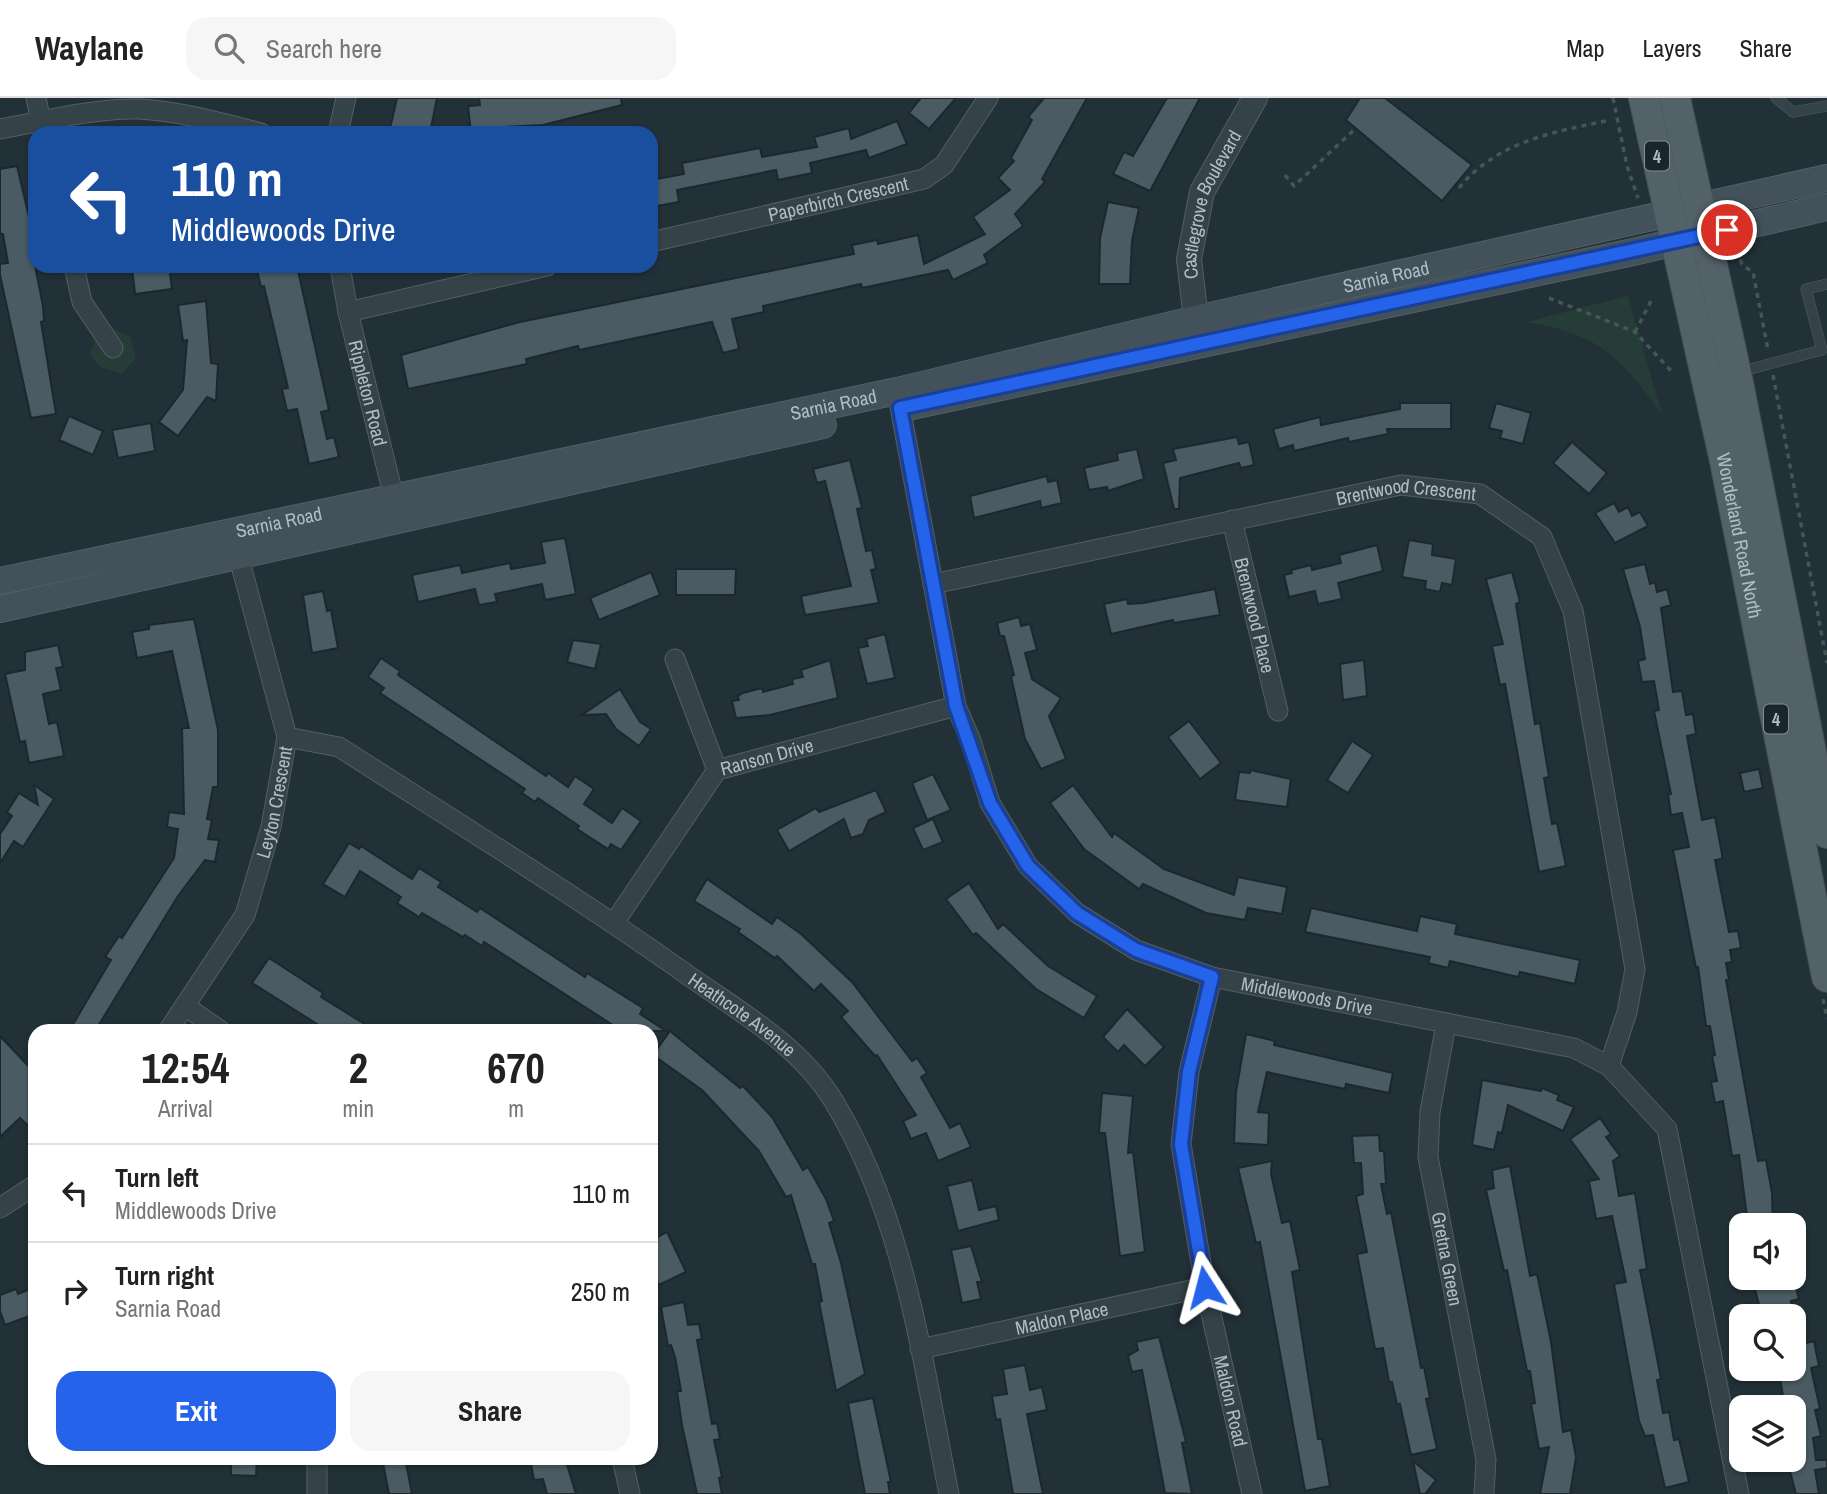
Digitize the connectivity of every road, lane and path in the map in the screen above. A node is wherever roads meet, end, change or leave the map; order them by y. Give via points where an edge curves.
1 (36, 98) edge
2 (346, 98) edge
3 (988, 98) edge
4 (1255, 98) edge
5 (1613, 98) edge
6 (1644, 98) edge
7 (1676, 98) edge
8 (1776, 98) edge
9 (1824, 104) edge
10 (1606, 121) dead end
11 (42, 126) edge
12 (45, 126) edge
13 (233, 126) edge
14 (340, 126) edge
15 (28, 128) edge
16 (1356, 128) dead end
17 (0, 129) edge
18 (1627, 166) dead end
19 (1284, 175) dead end
20 (1827, 178) edge
21 (1459, 188) dead end
22 (1827, 207) edge
23 (1671, 213) junction
24 (1713, 227) junction
25 (658, 240) edge
26 (1676, 242) junction
27 (76, 273) edge
28 (341, 273) edge
29 (517, 273) edge
30 (1827, 284) edge
31 (1549, 298) dead end
32 (1651, 301) dead end
33 (348, 312) junction
34 (1196, 318) junction
35 (1635, 332) junction
36 (113, 348) dead end
37 (1770, 362) junction
38 (1735, 373) junction
39 (1674, 374) dead end
40 (898, 400) junction
41 (396, 508) junction
42 (1233, 520) junction
43 (236, 544) junction
44 (0, 581) edge
45 (933, 584) junction
46 (0, 609) edge
47 (676, 659) dead end
48 (1827, 663) edge
49 (956, 706) junction
50 (1278, 712) dead end
51 (287, 737) junction
52 (718, 770) junction
53 (1827, 833) edge
54 (614, 923) junction
55 (1212, 977) junction
56 (1827, 977) edge
57 (186, 1006) junction
58 (173, 1024) edge
59 (211, 1024) edge
60 (1446, 1024) junction
61 (1609, 1066) junction
62 (28, 1190) edge
63 (0, 1208) edge
64 (1205, 1287) junction
65 (920, 1349) junction
66 (317, 1465) edge
67 (624, 1465) edge
68 (317, 1494) edge
69 (630, 1494) edge
70 (949, 1494) edge
71 (1252, 1494) edge
72 (1484, 1494) edge
73 (1739, 1494) edge

1 - 11 street
2 - 14 street
3 - 25 street, Paperbirch Crescent via 944,165 924,179
4 - 34 street, Castlegrove Boulevard via 1202,192 1189,260
5 - 18 path
6 - 23 main road, Wonderland Road North / 4
7 - 24 main road, Wonderland Road North / 4
8 - 9 lane via 1793,112
10 - 21 path via 1561,130 1504,151 1475,168
12 - 13 street via 85,113 139,109
15 - 17 street
16 - 19 path via 1294,186
20 - 24 main road, Sarnia Road
22 - 24 main road, Sarnia Road
23 - 24 main road, Sarnia Road
23 - 26 main road, Wonderland Road North / 4
23 - 34 main road, Sarnia Road
24 - 26 main road, Sarnia Road
24 - 37 path via 1742,265 1753,272
24 - 38 main road, Wonderland Road North / 4
26 - 40 main road, Sarnia Road
26 - 56 main road, Wonderland Road North / 4 via 1725,461
27 - 36 street via 82,302
28 - 33 street, Rippleton Road
29 - 33 street
30 - 37 lane via 1806,289 1822,350
31 - 35 path
32 - 35 path
33 - 41 street, Rippleton Road
34 - 40 main road, Sarnia Road
35 - 39 path
37 - 38 lane
37 - 48 path
38 - 53 main road, Wonderland Road North / 4
40 - 41 main road, Sarnia Road
40 - 45 street, Middlewoods Drive
41 - 43 main road, Sarnia Road
42 - 45 street, Brentwood Crescent
42 - 50 street, Brentwood Place
42 - 61 street, Brentwood Crescent via 1401,485 1480,494 1542,537 1573,611 1635,969
43 - 44 main road, Sarnia Road
43 - 46 main road, Sarnia Road
43 - 51 street, Leyton Crescent
45 - 49 street, Middlewoods Drive
47 - 52 street
49 - 52 street, Ranson Drive
49 - 55 street, Middlewoods Drive via 990,803 1028,866 1077,913 1136,950
51 - 54 street, Heathcote Avenue via 339,747
51 - 57 street, Leyton Crescent via 271,827 245,915
52 - 54 street, Ranson Drive
54 - 65 street, Heathcote Avenue via 786,1045 832,1098 892,1227
55 - 60 street, Middlewoods Drive
55 - 64 street, Maldon Road via 1189,1072 1181,1144
57 - 58 street, Leyton Crescent
57 - 59 street
60 - 61 street, Middlewoods Drive via 1574,1048
60 - 72 street, Gretna Green via 1430,1112 1428,1157 1486,1460
61 - 73 street, Middlewoods Drive via 1667,1129
62 - 63 street
64 - 65 street, Maldon Place
64 - 71 street, Maldon Road
65 - 70 street, Heathcote Avenue
66 - 68 street
67 - 69 street

